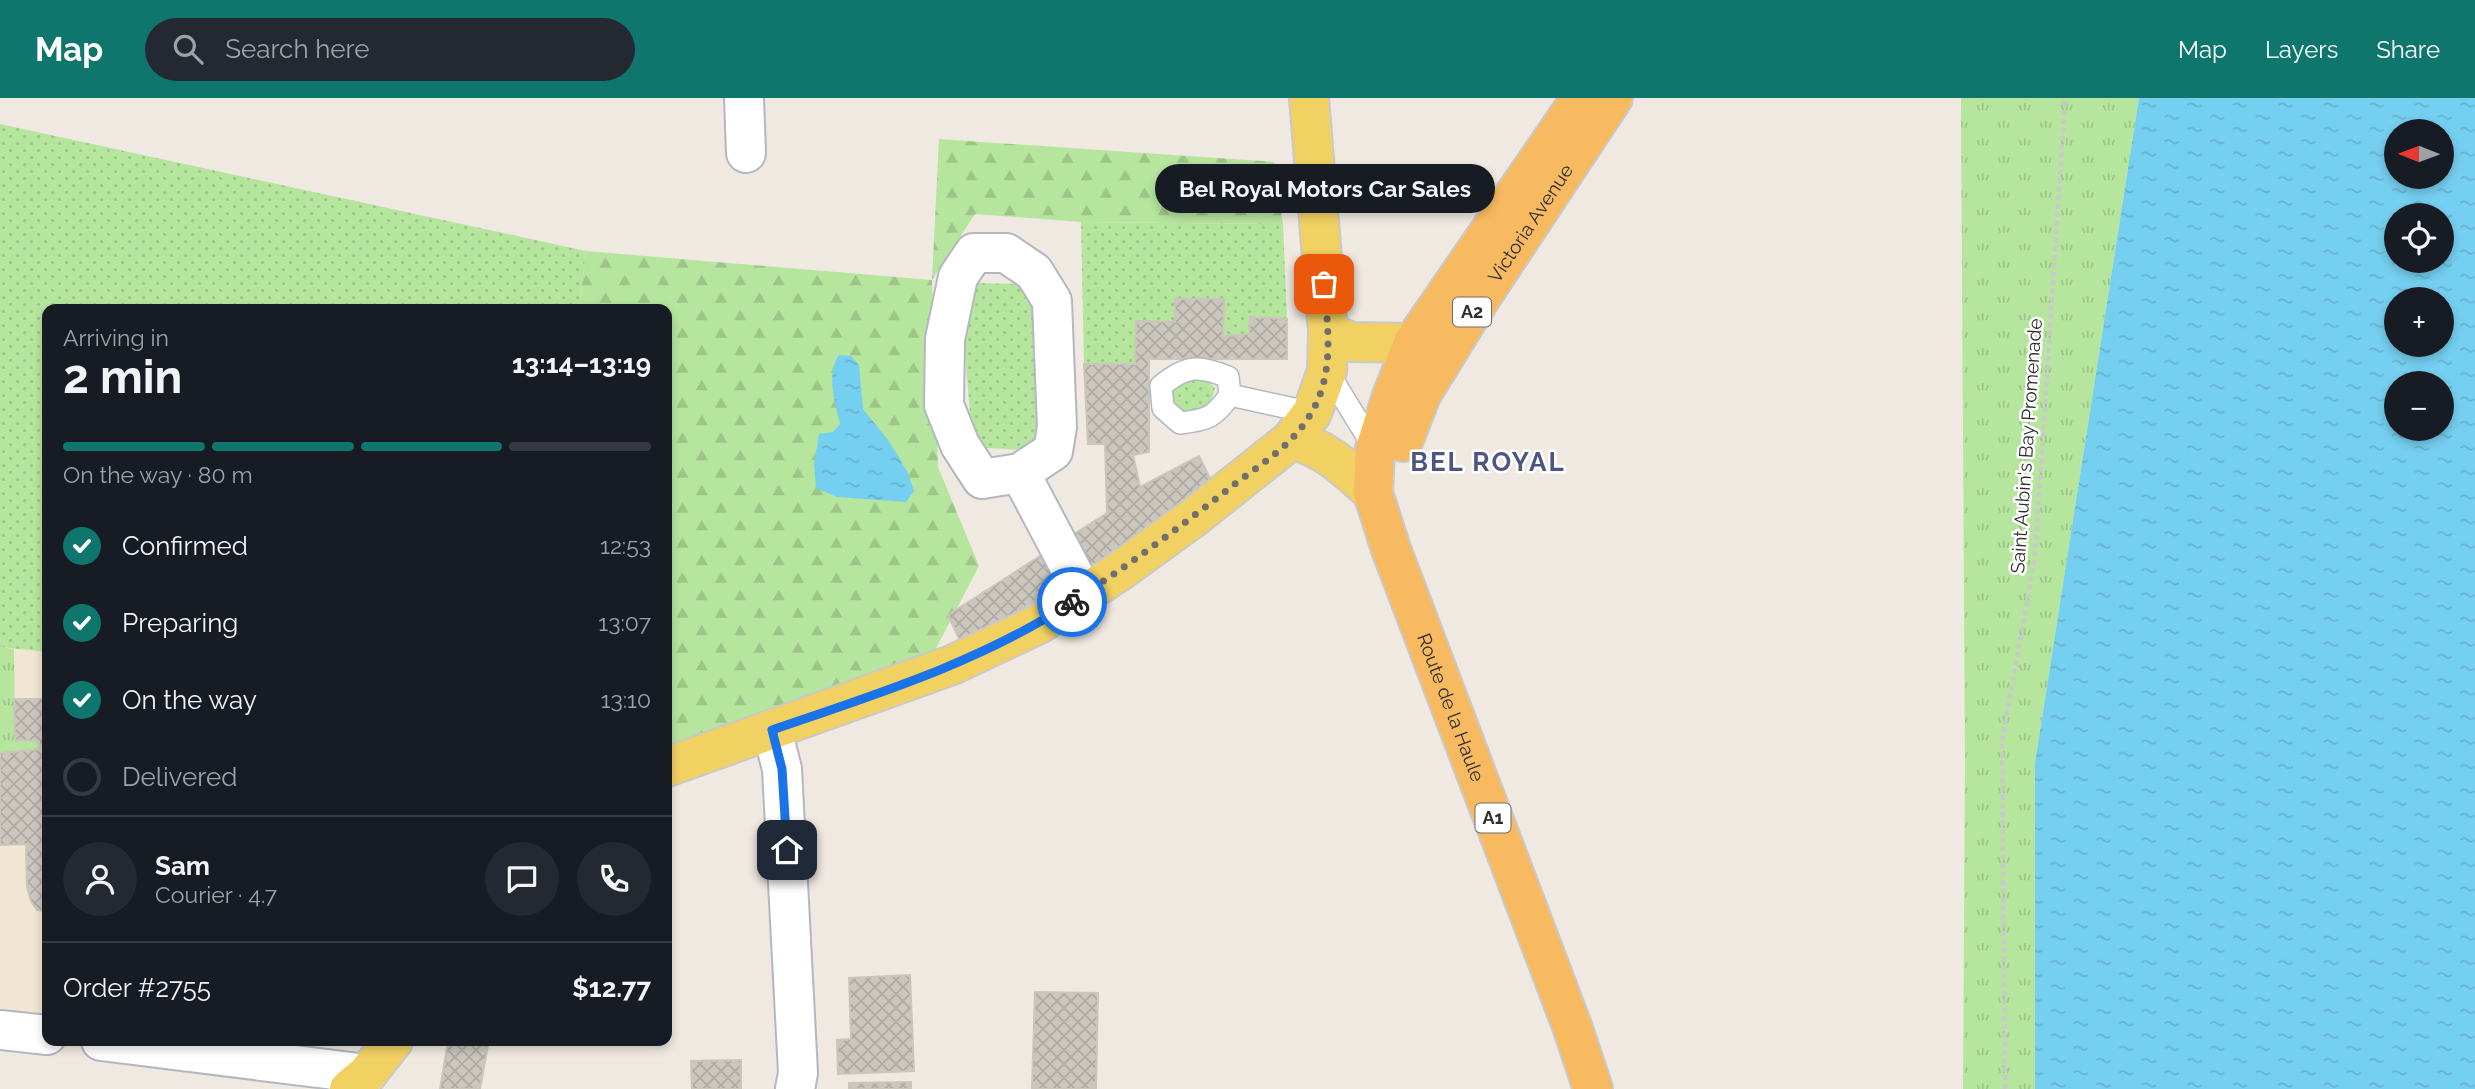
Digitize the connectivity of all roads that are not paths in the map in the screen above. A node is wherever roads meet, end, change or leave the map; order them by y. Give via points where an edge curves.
1 (744, 98) edge
2 (1309, 98) edge
3 (1581, 98) edge
4 (1613, 98) edge
5 (746, 153) dead end
6 (1328, 332) junction
7 (1413, 343) junction
8 (1327, 371) junction
9 (1230, 395) dead end
10 (1302, 426) junction
11 (1375, 449) junction
12 (1020, 473) junction
13 (1373, 493) junction
14 (1391, 549) junction
15 (1084, 594) junction
16 (772, 730) junction
17 (672, 765) edge
18 (0, 1030) edge
19 (42, 1034) edge
20 (132, 1046) edge
21 (389, 1046) edge
22 (358, 1082) edge
23 (795, 1089) edge
24 (1593, 1089) edge

1 - 5 street
2 - 6 main road
3 - 7 highway, Victoria Avenue / A2
4 - 14 highway, Victoria Avenue / A2 via 1421,395 1401,447
6 - 7 main road via 1350,342
6 - 8 main road
7 - 11 highway, Victoria Avenue / A2
8 - 10 main road
8 - 11 lane
9 - 10 lane
10 - 13 main road via 1307,443 1337,460
10 - 15 main road via 1193,518
11 - 13 highway, Route de la Haule / A2
12 - 12 street via 1053,451 1057,427 1052,301 1034,272 1006,253 974,253 958,277 945,339 944,405 960,446 982,479
12 - 15 street
13 - 14 highway, Route de la Haule / A1
14 - 24 highway, Route de la Haule / A1
15 - 16 main road via 1039,624 952,666
16 - 17 main road
16 - 23 street via 782,769 798,1073
18 - 19 street
20 - 22 street
21 - 22 main road

